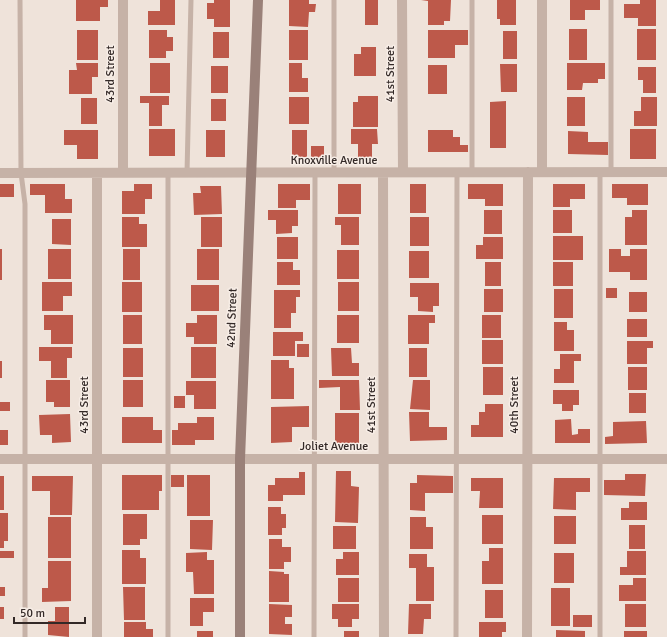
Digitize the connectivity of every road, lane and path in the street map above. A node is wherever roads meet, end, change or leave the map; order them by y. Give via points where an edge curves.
1 (20, 0) edge
2 (123, 0) edge
3 (191, 0) edge
4 (258, 0) edge
5 (334, 0) edge
6 (402, 0) edge
7 (472, 0) edge
8 (542, 0) edge
9 (612, 0) edge
10 (251, 172) junction
11 (315, 172) junction
12 (334, 172) junction
13 (383, 172) junction
14 (403, 172) junction
15 (457, 172) junction
16 (472, 172) junction
17 (528, 172) junction
18 (542, 172) junction
19 (600, 172) junction
20 (611, 172) junction
21 (667, 172) edge
22 (0, 173) edge
23 (22, 173) junction
24 (97, 173) junction
25 (124, 173) junction
26 (168, 173) junction
27 (187, 173) junction
28 (0, 460) edge
29 (24, 460) junction
30 (97, 460) junction
31 (169, 460) junction
32 (240, 460) junction
33 (314, 460) junction
34 (384, 460) junction
35 (456, 460) junction
36 (527, 460) junction
37 (600, 460) junction
38 (667, 460) edge
39 (25, 637) edge
40 (97, 637) edge
41 (168, 637) edge
42 (240, 637) edge
43 (314, 637) edge
44 (384, 637) edge
45 (456, 637) edge
46 (527, 637) edge
47 (600, 637) edge

1 - 23 lane
2 - 25 street, 43rd Street
3 - 27 lane
4 - 10 street, 42nd Street
5 - 12 lane
6 - 14 street, 41st Street
7 - 16 lane
8 - 18 street
9 - 20 lane
10 - 11 street, Knoxville Avenue
10 - 27 street, Knoxville Avenue
10 - 32 street, 42nd Street
11 - 12 street, Knoxville Avenue
11 - 33 lane
12 - 13 street, Knoxville Avenue
13 - 14 street, Knoxville Avenue
13 - 34 street, 41st Street
14 - 15 street, Knoxville Avenue
15 - 16 street, Knoxville Avenue
15 - 35 lane
16 - 17 street, Knoxville Avenue
17 - 18 street, Knoxville Avenue
17 - 36 street, 40th Street
18 - 19 street, Knoxville Avenue
19 - 20 street, Knoxville Avenue
19 - 37 lane
20 - 21 street, Knoxville Avenue
22 - 23 street, Knoxville Avenue
23 - 24 street, Knoxville Avenue
23 - 29 lane via 25,204
24 - 25 street, Knoxville Avenue
24 - 30 street, 43rd Street
25 - 26 street, Knoxville Avenue
26 - 27 street, Knoxville Avenue
26 - 31 lane
28 - 29 street, Joliet Avenue
29 - 30 street, Joliet Avenue
29 - 39 lane
30 - 31 street, Joliet Avenue
30 - 40 street, 43rd Street
31 - 32 street, Joliet Avenue
31 - 41 lane
32 - 33 street, Joliet Avenue
32 - 42 street, 42nd Street
33 - 34 street, Joliet Avenue
33 - 43 lane
34 - 35 street, Joliet Avenue
34 - 44 street, 41st Street
35 - 36 street, Joliet Avenue
35 - 45 lane
36 - 37 street, Joliet Avenue
36 - 46 street, 40th Street
37 - 38 street, Joliet Avenue
37 - 47 lane

